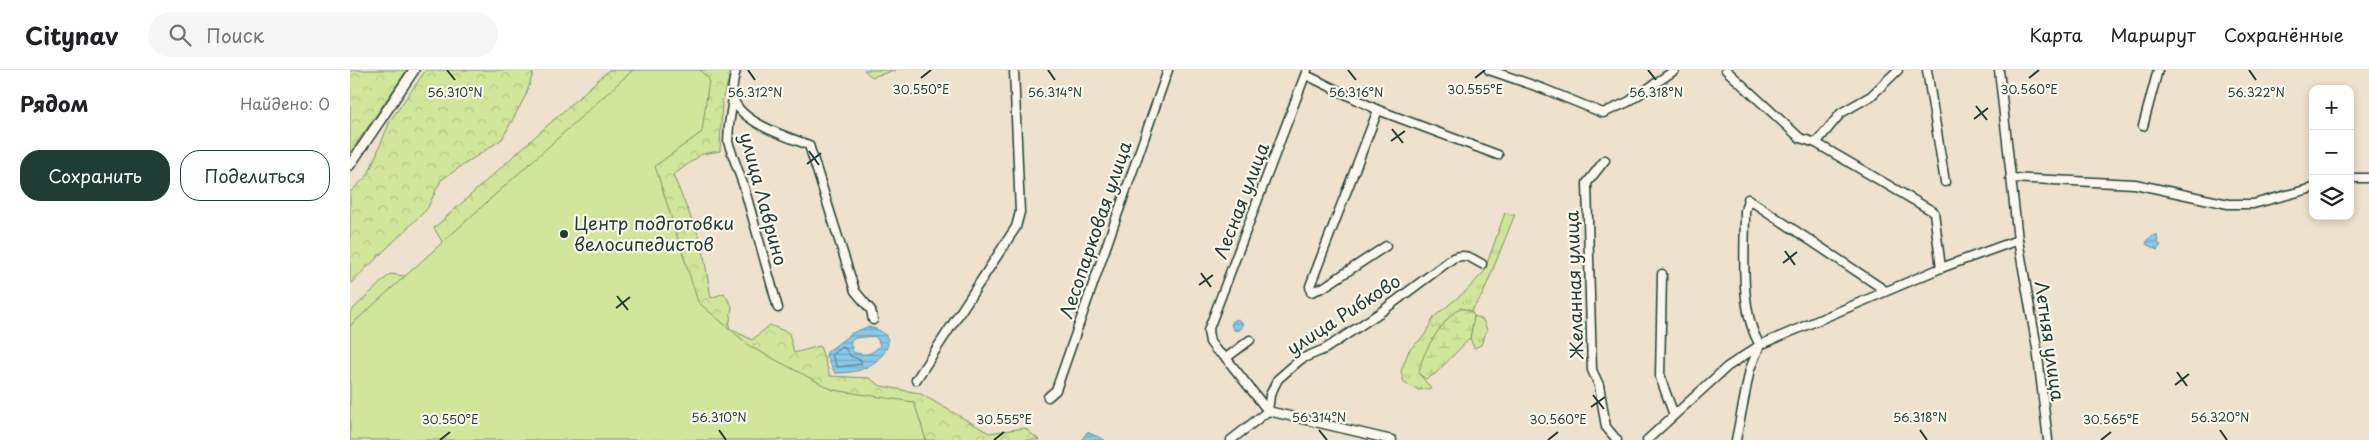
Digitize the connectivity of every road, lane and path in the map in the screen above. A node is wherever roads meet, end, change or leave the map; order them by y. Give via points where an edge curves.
1 (414, 70) edge
2 (736, 70) edge
3 (1014, 70) edge
4 (1168, 70) edge
5 (1489, 70) edge
6 (1675, 70) edge
7 (1726, 70) edge
8 (1898, 70) edge
9 (1927, 70) edge
10 (1998, 70) edge
11 (2158, 70) edge
12 (1306, 73) edge
13 (734, 98) junction
14 (1378, 110) junction
15 (2143, 126) dead end
16 (1816, 143) junction
17 (1498, 155) dead end
18 (1605, 160) dead end
19 (350, 165) edge
20 (2010, 178) junction
21 (2354, 178) edge
22 (2369, 178) edge
23 (1945, 182) dead end
24 (2309, 189) edge
25 (2019, 243) junction
26 (1386, 246) dead end
27 (1482, 264) dead end
28 (1941, 268) junction
29 (1662, 274) dead end
30 (1886, 291) junction
31 (778, 308) dead end
32 (873, 320) dead end
33 (1250, 340) dead end
34 (1760, 344) junction
35 (1226, 358) junction
36 (916, 380) dead end
37 (1048, 397) dead end
38 (1268, 411) junction
39 (1674, 415) junction
40 (1231, 440) edge
41 (1392, 440) edge
42 (1617, 440) edge
43 (1647, 440) edge
44 (1736, 440) edge
45 (2048, 440) edge

1 - 19 main road
2 - 13 street, улица Лаврино
3 - 36 street via 1020,212 1016,227
4 - 37 street, Лесопарковая улица via 1056,390
5 - 6 street via 1603,113 1628,102
7 - 16 street via 1800,138
8 - 16 street via 1871,96 1841,113
9 - 23 street
10 - 20 street, Летняя улица
11 - 15 street
12 - 14 street
12 - 35 street, Лесная улица via 1208,331 1210,342
13 - 31 street, улица Лаврино via 728,142
13 - 32 street via 742,111 757,124 809,145 855,291 871,310
14 - 17 street
14 - 26 street via 1310,286 1311,292 1324,287
16 - 28 street via 1934,212
18 - 42 street, Желанная улица via 1587,184 1592,370 1599,385 1606,427
20 - 24 street via 2135,184 2228,204 2253,204
20 - 25 street, Летняя улица
21 - 22 street
25 - 28 street
25 - 45 street, Летняя улица via 2037,348
27 - 38 street, улица Рибково via 1468,256 1454,258 1325,349 1301,359 1278,379 1270,395
28 - 30 street
29 - 39 street via 1660,377
30 - 34 street
30 - 34 street via 1748,199 1745,211 1746,308 1753,334
33 - 35 street
34 - 39 street via 1726,367
34 - 44 street via 1750,369
35 - 38 street, Лесная улица
38 - 40 street
38 - 41 street
39 - 43 street

